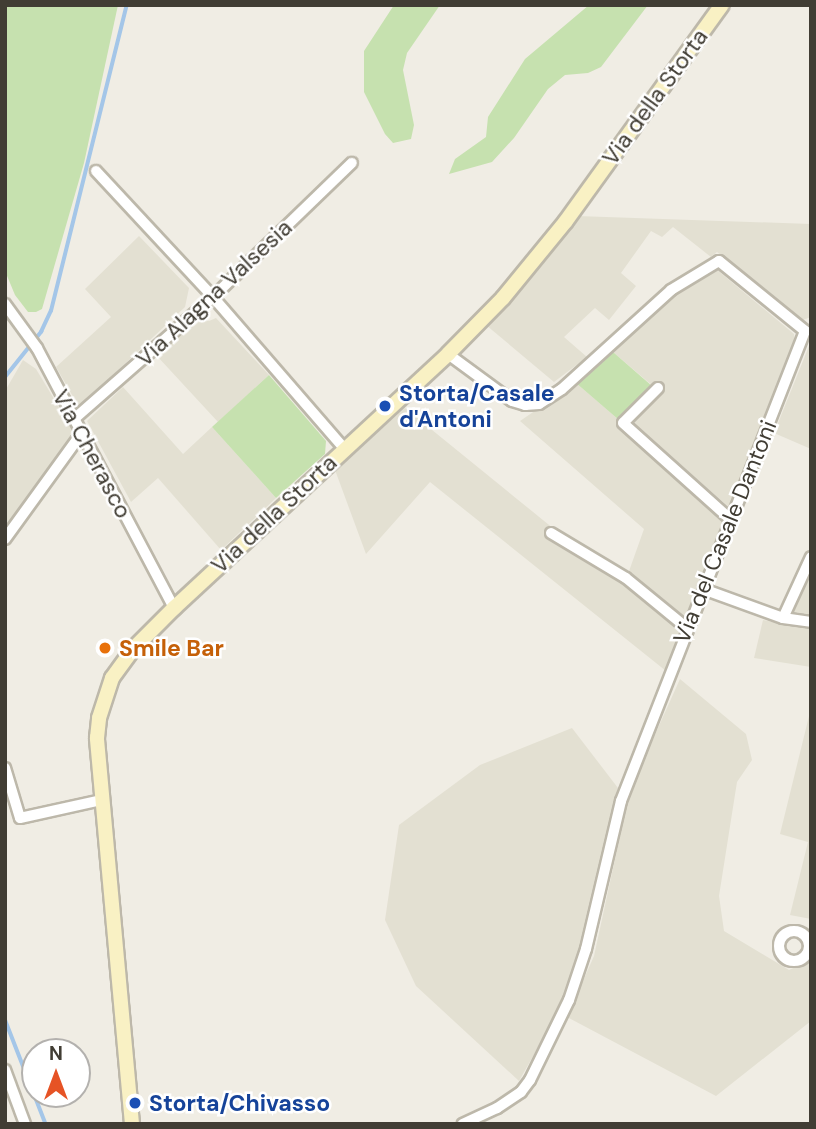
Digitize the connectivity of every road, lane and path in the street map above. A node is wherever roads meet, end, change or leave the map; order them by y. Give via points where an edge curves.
1 (722, 5) edge
2 (352, 163) dead end
3 (96, 171) dead end
4 (213, 297) junction
5 (5, 304) edge
6 (808, 328) edge
7 (448, 354) junction
8 (658, 388) dead end
9 (74, 419) junction
10 (81, 434) junction
11 (344, 448) junction
12 (731, 520) junction
13 (551, 533) dead end
14 (5, 539) edge
15 (811, 558) edge
16 (703, 589) junction
17 (174, 608) junction
18 (783, 618) junction
19 (811, 622) edge
20 (687, 628) junction
21 (5, 768) edge
22 (102, 800) junction
23 (5, 1070) edge
24 (25, 1124) edge
25 (132, 1124) edge
26 (462, 1124) edge

1 - 7 main road, Via della Storta via 536,260
2 - 4 street, Via Alagna Valsesia
3 - 4 street
4 - 9 street, Via Alagna Valsesia
4 - 11 street
5 - 9 street, Via Cherasco via 37,348
6 - 7 street, Via del Casale Dantoni via 719,261 671,290 562,389 539,404 512,401
6 - 12 street, Via del Casale Dantoni
7 - 11 main road, Via della Storta
8 - 12 street via 623,423
9 - 10 street, Via Cherasco
10 - 14 street
10 - 17 street, Via Cherasco
11 - 17 main road, Via della Storta
12 - 16 street, Via del Casale Dantoni
13 - 20 street via 626,578
15 - 18 street
16 - 18 street
16 - 20 street, Via del Casale Dantoni
17 - 22 main road, Via della Storta via 122,662 105,695 97,738
18 - 19 street
20 - 26 street, Via del Casale Dantoni via 621,801 586,949 569,1000 521,1092
21 - 22 street via 20,818
22 - 25 main road, Via della Storta
23 - 24 street

